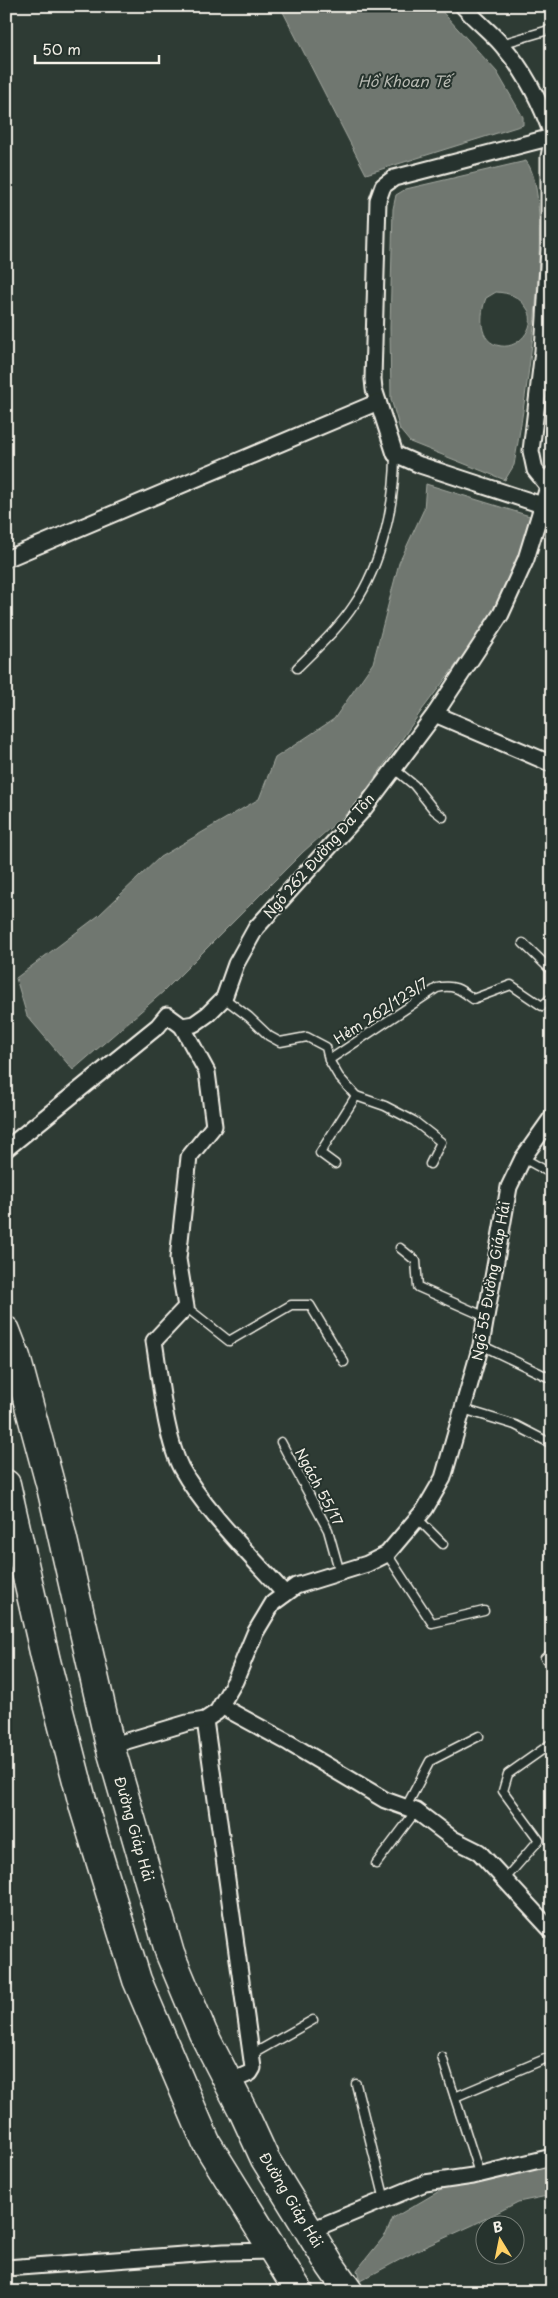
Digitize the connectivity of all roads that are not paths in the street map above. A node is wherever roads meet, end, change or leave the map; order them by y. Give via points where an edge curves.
1 (463, 6) edge
2 (552, 29) edge
3 (501, 44) junction
4 (551, 135) edge
5 (378, 402) junction
6 (395, 454) junction
7 (551, 482) edge
8 (542, 505) junction
9 (6, 559) edge
10 (297, 668) dead end
11 (435, 714) junction
12 (552, 764) edge
13 (393, 768) junction
14 (443, 817) dead end
15 (523, 943) dead end
16 (552, 971) edge
17 (552, 997) edge
18 (224, 998) junction
19 (182, 1026) junction
20 (329, 1060) junction
21 (356, 1096) junction
22 (552, 1117) edge
23 (6, 1149) edge
24 (523, 1158) junction
25 (335, 1164) dead end
26 (430, 1164) dead end
27 (552, 1174) edge
28 (400, 1248) dead end
29 (186, 1307) junction
30 (486, 1317) junction
31 (6, 1331) edge
32 (481, 1346) junction
33 (344, 1362) dead end
34 (552, 1379) edge
35 (463, 1409) junction
36 (281, 1442) dead end
37 (552, 1444) edge
38 (6, 1484) edge
39 (418, 1519) junction
40 (443, 1544) dead end
41 (387, 1554) junction
42 (340, 1573) junction
43 (285, 1594) junction
44 (484, 1611) dead end
45 (88, 1650) junction
46 (552, 1653) edge
47 (545, 1658) dead end
48 (46, 1661) junction
49 (221, 1706) junction
50 (205, 1720) junction
51 (478, 1736) dead end
52 (552, 1744) edge
53 (110, 1746) junction
54 (411, 1809) junction
55 (142, 1858) junction
56 (376, 1864) dead end
57 (103, 1872) junction
58 (504, 1880) junction
59 (552, 1931) edge
60 (313, 2020) dead end
61 (251, 2055) junction
62 (552, 2056) edge
63 (442, 2058) dead end
64 (229, 2082) junction
65 (356, 2084) dead end
66 (455, 2097) junction
67 (552, 2157) edge
68 (479, 2173) junction
69 (385, 2200) junction
70 (309, 2231) junction
71 (273, 2251) junction
72 (6, 2268) edge
73 (299, 2292) edge
74 (349, 2292) edge

1 - 3 street
2 - 3 lane
3 - 4 street via 524,74 544,111
4 - 5 street via 394,178 383,186 378,200 373,379
4 - 7 street via 543,351 531,451 535,470
5 - 6 street
5 - 9 street
6 - 8 street
6 - 10 lane via 394,497 370,578 354,606
7 - 8 street, Ngõ 262 Đường Đa Tôn
8 - 11 street, Ngõ 262 Đường Đa Tôn via 526,559 501,614
11 - 12 street
11 - 13 street, Ngõ 262 Đường Đa Tôn
13 - 14 lane via 414,784
13 - 18 street, Ngõ 262 Đường Đa Tôn via 363,810 256,928 236,964
15 - 16 lane
17 - 20 lane, Hẻm 262/123/7 via 542,1006 511,985 473,999 458,988 448,985 437,988
18 - 19 street, Ngõ 262 Đường Đa Tôn via 194,1024
18 - 20 lane via 269,1036 280,1042 307,1037 326,1047
19 - 23 street via 166,1015 158,1026
19 - 29 street via 207,1072 214,1126 189,1157 178,1259
20 - 21 lane
21 - 25 lane via 320,1153
21 - 26 lane via 414,1121 441,1142
22 - 24 street, Ngõ 55 Đường Giáp Hải
24 - 27 lane
24 - 30 street, Ngõ 55 Đường Giáp Hải via 509,1187
28 - 30 lane via 416,1260 418,1287
29 - 33 lane via 230,1340 291,1305 310,1305
29 - 43 street via 154,1341 170,1434 180,1467 204,1501
30 - 32 street, Ngõ 55 Đường Giáp Hải
31 - 45 highway, Đường Giáp Hải via 51,1487
32 - 34 lane
32 - 35 street, Ngõ 55 Đường Giáp Hải
35 - 37 lane via 515,1425
35 - 39 street, Ngõ 55 Đường Giáp Hải via 443,1478
36 - 42 lane, Ngách 55/17 via 328,1530
38 - 48 highway
39 - 40 lane
39 - 41 street, Ngõ 55 Đường Giáp Hải
41 - 42 street, Ngõ 55 Đường Giáp Hải
41 - 44 lane via 432,1622
42 - 43 street, Ngõ 55 Đường Giáp Hải via 296,1586
43 - 49 street, Ngõ 55 Đường Giáp Hải via 273,1603 255,1633
45 - 48 highway
45 - 53 highway, Đường Giáp Hải
46 - 47 lane
48 - 57 highway
49 - 50 street, Ngõ 55 Đường Giáp Hải
49 - 54 street via 385,1800
50 - 53 street, Ngõ 55 Đường Giáp Hải
50 - 61 street
51 - 54 lane via 430,1761
52 - 58 lane via 508,1774 503,1791 539,1840
53 - 55 highway, Đường Giáp Hải
54 - 56 lane
54 - 58 street via 479,1852
55 - 57 highway
55 - 64 highway, Đường Giáp Hải via 170,1954 202,2033
57 - 71 highway via 137,1980 206,2142
58 - 59 street
60 - 61 lane
61 - 64 street via 252,2072
62 - 66 lane
63 - 66 lane
64 - 70 highway, Đường Giáp Hải via 265,2159
65 - 69 lane
66 - 68 lane
67 - 68 street
68 - 69 street via 425,2183
69 - 70 street
70 - 71 highway
70 - 74 highway, Đường Giáp Hải
71 - 72 street
71 - 73 highway

